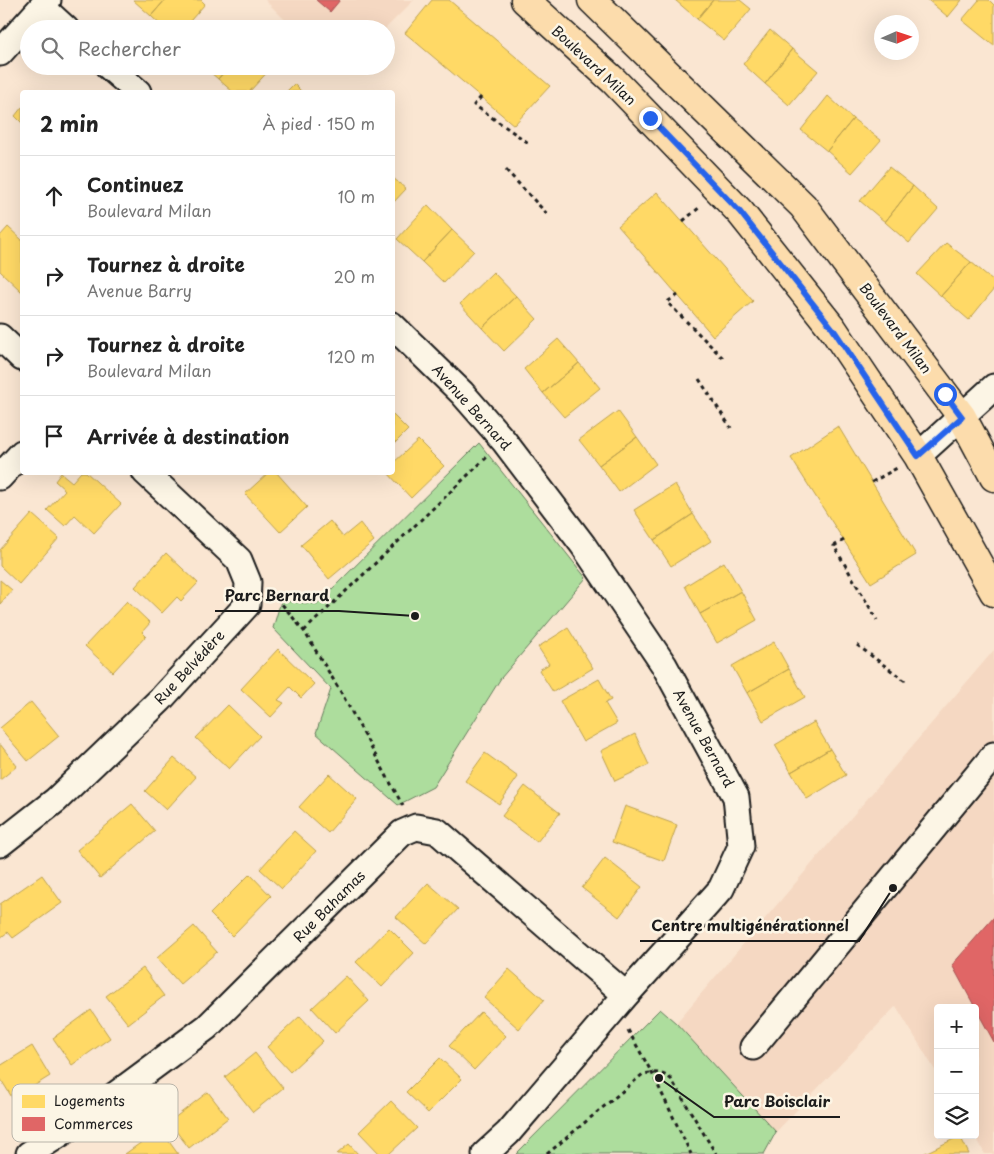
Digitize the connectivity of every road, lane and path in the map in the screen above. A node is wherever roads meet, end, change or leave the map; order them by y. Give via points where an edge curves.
1 (525, 0) edge
2 (592, 0) edge
3 (45, 3) edge
4 (30, 20) edge
5 (59, 20) edge
6 (20, 31) edge
7 (0, 53) edge
8 (118, 75) edge
9 (136, 90) edge
10 (481, 97) dead end
11 (530, 144) dead end
12 (506, 170) dead end
13 (702, 205) dead end
14 (548, 215) dead end
15 (683, 221) dead end
16 (678, 295) dead end
17 (395, 328) edge
18 (0, 337) edge
19 (20, 356) edge
20 (724, 359) dead end
21 (698, 379) dead end
22 (994, 388) edge
23 (962, 417) junction
24 (731, 428) dead end
25 (504, 441) junction
26 (20, 455) edge
27 (908, 462) junction
28 (148, 475) edge
29 (994, 476) edge
30 (0, 477) edge
31 (872, 482) dead end
32 (844, 540) dead end
33 (248, 582) junction
34 (994, 592) edge
35 (877, 620) dead end
36 (304, 631) junction
37 (856, 645) dead end
38 (908, 683) dead end
39 (994, 755) edge
40 (416, 827) junction
41 (0, 844) edge
42 (626, 995) junction
43 (628, 1029) dead end
44 (753, 1047) dead end
45 (652, 1072) junction
46 (130, 1084) edge
47 (48, 1142) edge
48 (29, 1154) edge
49 (485, 1154) edge
50 (547, 1154) edge
51 (691, 1154) edge
52 (716, 1154) edge

1 - 27 main road, Boulevard Milan via 614,80 740,212 833,329
2 - 23 main road, Boulevard Milan via 803,206
3 - 4 street
3 - 5 street
6 - 7 street
8 - 9 street
10 - 11 path via 474,105
12 - 14 path
13 - 15 path
16 - 20 path via 666,302
17 - 25 street, Avenue Bernard via 462,393
18 - 19 street
21 - 24 path
22 - 23 street
23 - 27 street
23 - 29 main road, Boulevard Milan
25 - 36 path
25 - 42 street, Avenue Bernard via 582,545 664,665 736,797 741,846 721,889
26 - 30 street
27 - 31 path
27 - 34 main road, Boulevard Milan
28 - 33 street, Rue Belvédère via 239,560
32 - 35 path via 834,546
33 - 36 path via 272,592
33 - 41 street, Rue Belvédère via 247,605 160,700 56,800
36 - 40 path
37 - 38 path
39 - 44 street
40 - 42 street via 437,831
40 - 46 street, Rue Bahamas via 402,833 207,1027
42 - 49 street, Avenue Bernard via 508,1133
43 - 45 path
45 - 50 path via 643,1074
45 - 51 path
45 - 52 path via 663,1073 671,1079
47 - 48 street, Rue Bahamas

